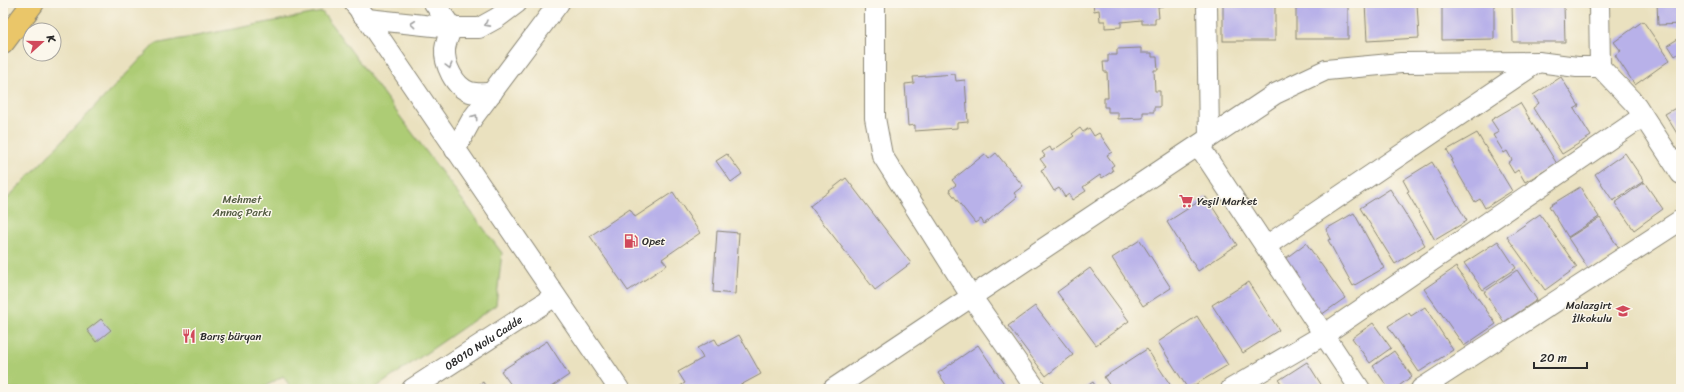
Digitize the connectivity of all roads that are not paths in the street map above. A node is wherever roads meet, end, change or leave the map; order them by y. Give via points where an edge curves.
1 (33, 3) edge
2 (351, 3) edge
3 (354, 3) edge
4 (434, 3) edge
5 (517, 3) edge
6 (559, 3) edge
7 (874, 3) edge
8 (1208, 3) edge
9 (1599, 3) edge
10 (367, 20) junction
11 (452, 28) junction
12 (3, 43) edge
13 (1538, 62) junction
14 (1600, 67) junction
15 (492, 93) junction
16 (1642, 117) junction
17 (1204, 142) junction
18 (455, 150) junction
19 (1681, 174) edge
20 (1681, 220) edge
21 (1266, 246) junction
22 (555, 296) junction
23 (971, 296) junction
24 (1325, 334) junction
25 (412, 389) edge
26 (619, 389) edge
27 (833, 389) edge
28 (1036, 389) edge
29 (1231, 389) edge
30 (1360, 389) edge
31 (1421, 389) edge

1 - 12 highway
2 - 10 street
3 - 10 street
4 - 11 street
5 -> 11 street via 479,28
6 - 15 street
7 - 23 street via 875,118 882,155
8 - 17 street
9 - 14 street
11 -> 10 street
10 - 18 street
11 -> 15 street via 445,50 449,70 458,85 470,92
13 - 14 street
13 - 17 street via 1401,63 1326,70 1275,94
13 - 21 street
14 - 16 street via 1636,105
18 -> 15 street via 472,119
16 - 19 street
16 - 24 street
17 - 21 street
17 - 23 street
18 - 22 street
20 - 31 street
21 - 24 street
22 - 25 street, 08010 Nolu Cadde
22 - 26 street
23 - 27 street
23 - 28 street
24 - 29 street
24 - 30 street

